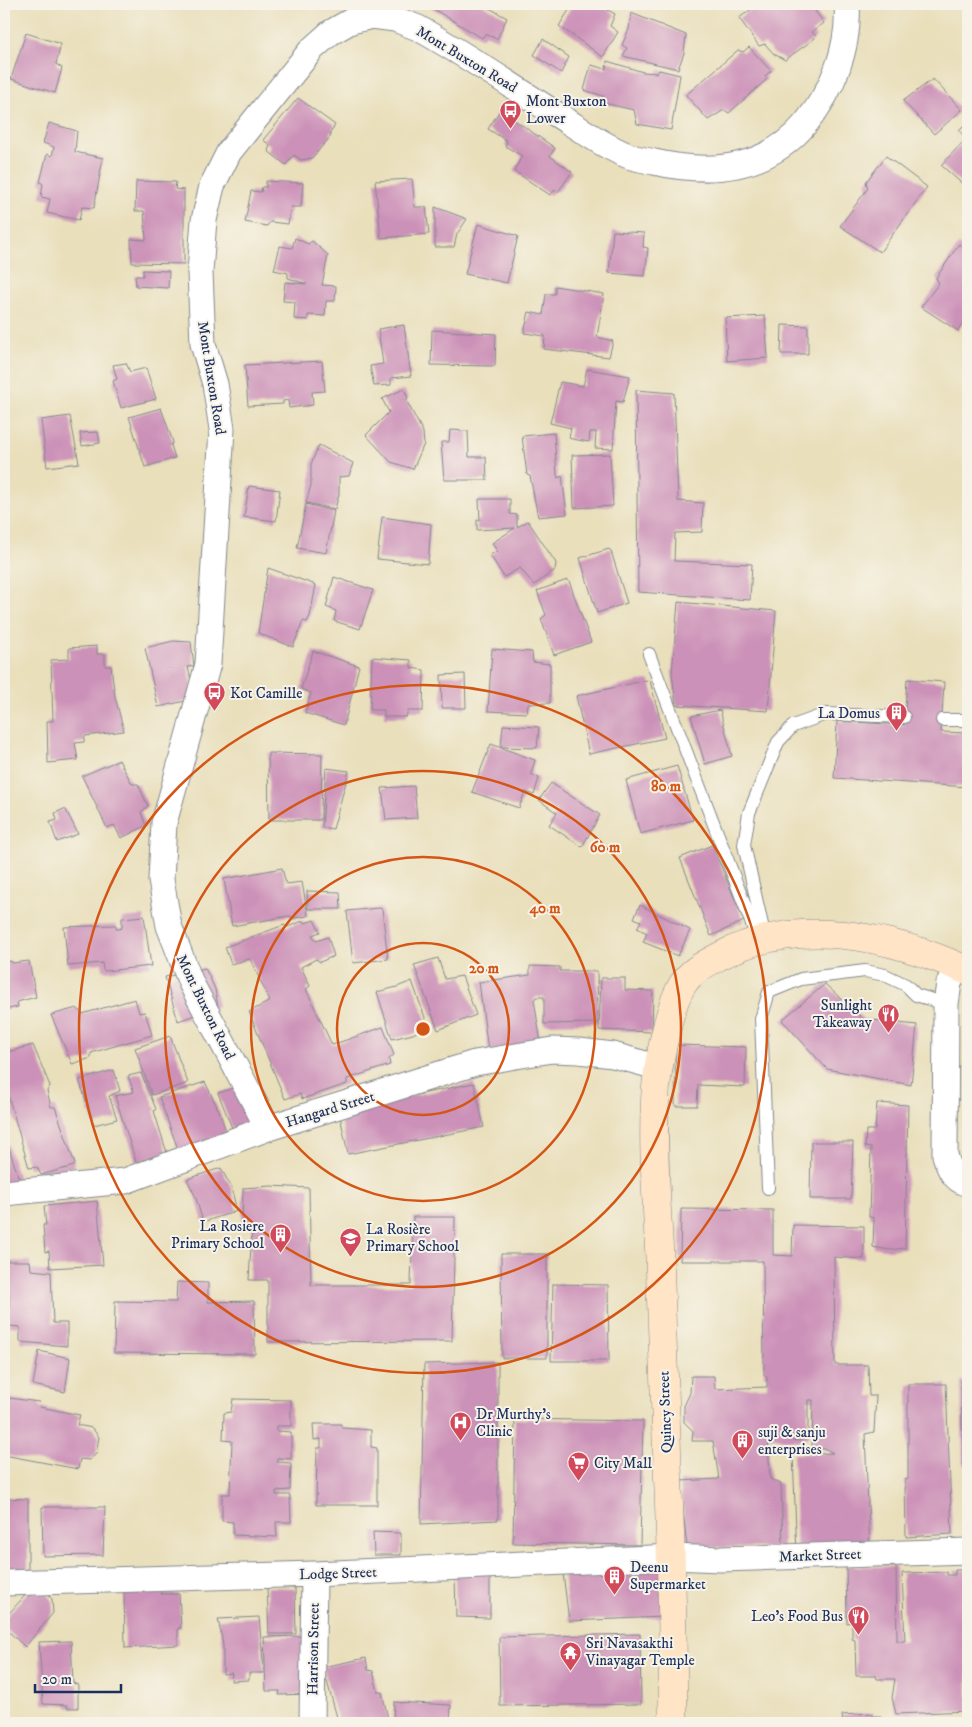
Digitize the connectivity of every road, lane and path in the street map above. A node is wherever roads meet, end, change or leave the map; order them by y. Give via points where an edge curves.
1 (847, 4) edge
2 (649, 654) dead end
3 (904, 717) dead end
4 (942, 720) dead end
5 (968, 720) edge
6 (761, 939) junction
7 (963, 969) edge
8 (946, 1004) junction
9 (660, 1068) junction
10 (268, 1128) junction
11 (968, 1184) edge
12 (768, 1188) dead end
13 (4, 1193) edge
14 (968, 1551) edge
15 (672, 1557) junction
16 (314, 1574) junction
17 (4, 1585) edge
18 (312, 1723) edge
19 (673, 1723) edge

1 - 10 street, Mont Buxton Road via 842,54 831,87 794,137 764,158 722,169 675,166 628,156 418,28 395,19 372,16 351,21 312,49 230,152 216,177 204,220 200,272 203,344 215,384 222,429 208,664 164,823 161,880 169,926 191,983
2 - 6 lane
3 - 6 lane via 826,714 793,726 778,742 749,813 744,845
4 - 5 lane
6 - 7 main road, Quincy Street via 807,932 885,941 930,954
6 - 9 main road, Quincy Street via 694,970 671,1008
7 - 8 street via 949,983
8 - 11 street via 946,1155 948,1166 958,1181
8 - 12 lane via 916,995 892,978 865,971 801,979 769,992 760,1019
9 - 10 street, Hangard Street via 613,1055 552,1050 475,1063
9 - 15 main road, Quincy Street via 654,1100
10 - 13 street, Hangard Street via 125,1181
14 - 15 street, Market Street via 722,1559
15 - 16 street, Lodge Street
15 - 19 main road, Quincy Street
16 - 17 street, Lodge Street
16 - 18 street, Harrison Street

